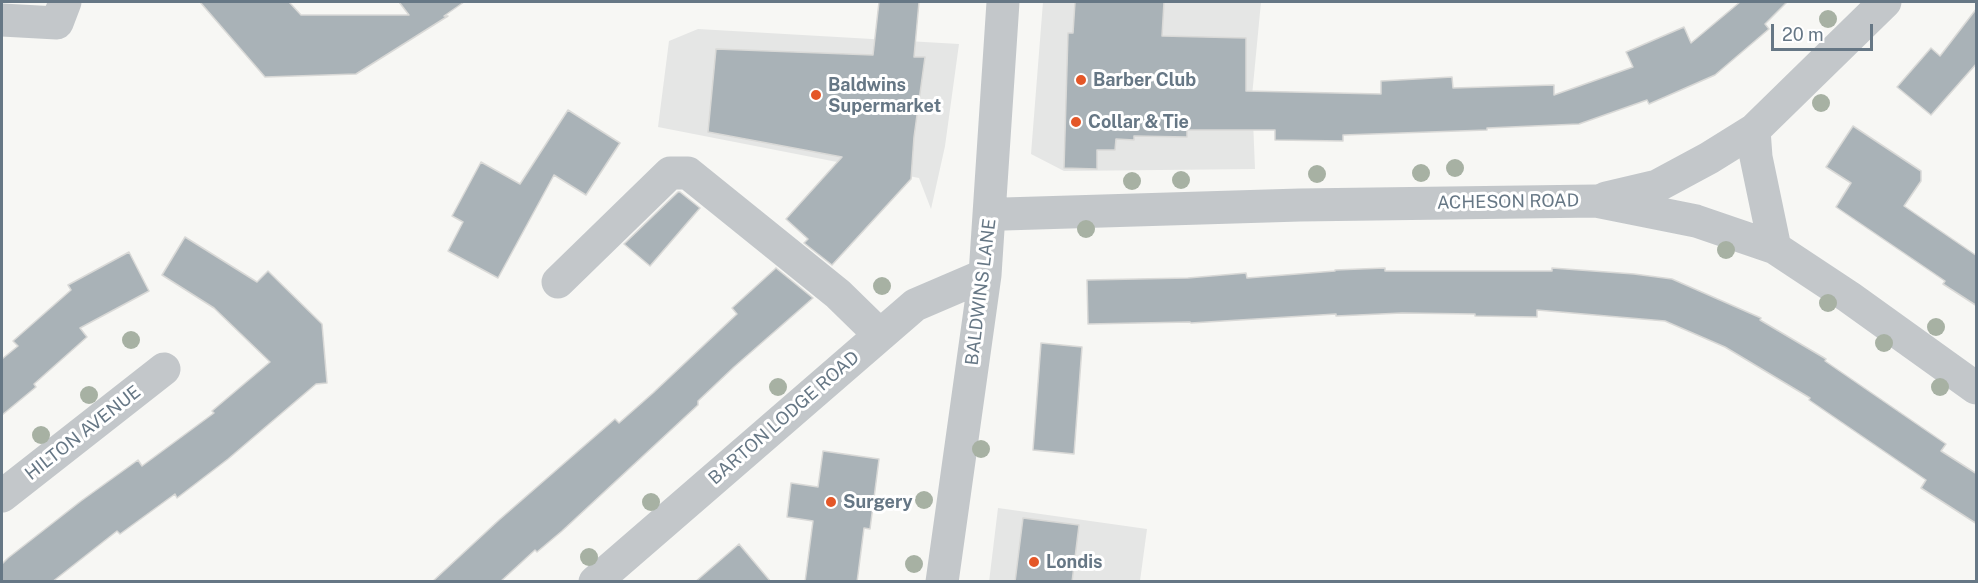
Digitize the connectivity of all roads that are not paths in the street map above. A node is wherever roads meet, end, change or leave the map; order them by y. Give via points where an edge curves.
1 (64, 2) edge
2 (1003, 2) edge
3 (1886, 2) edge
4 (2, 20) edge
5 (1754, 130) junction
6 (1596, 201) junction
7 (990, 211) junction
8 (1775, 248) junction
9 (985, 275) junction
10 (558, 282) dead end
11 (880, 335) junction
12 (164, 369) dead end
13 (1977, 388) edge
14 (2, 496) edge
15 (595, 582) edge
16 (942, 582) edge

1 - 4 street via 57,22
2 - 7 street, BALDWINS LANE
3 - 5 street
5 - 6 street via 1657,186
5 - 8 street
6 - 7 street, ACHESON ROAD via 1004,214
6 - 8 street, ACHESON ROAD via 1696,221
7 - 9 street, BALDWINS LANE
8 - 13 street, ACHESON ROAD
9 - 11 street, BARTON LODGE ROAD via 915,305
9 - 16 street, BALDWINS LANE
10 - 11 street via 670,172 688,173 837,294
11 - 15 street, BARTON LODGE ROAD
12 - 14 street, HILTON AVENUE

